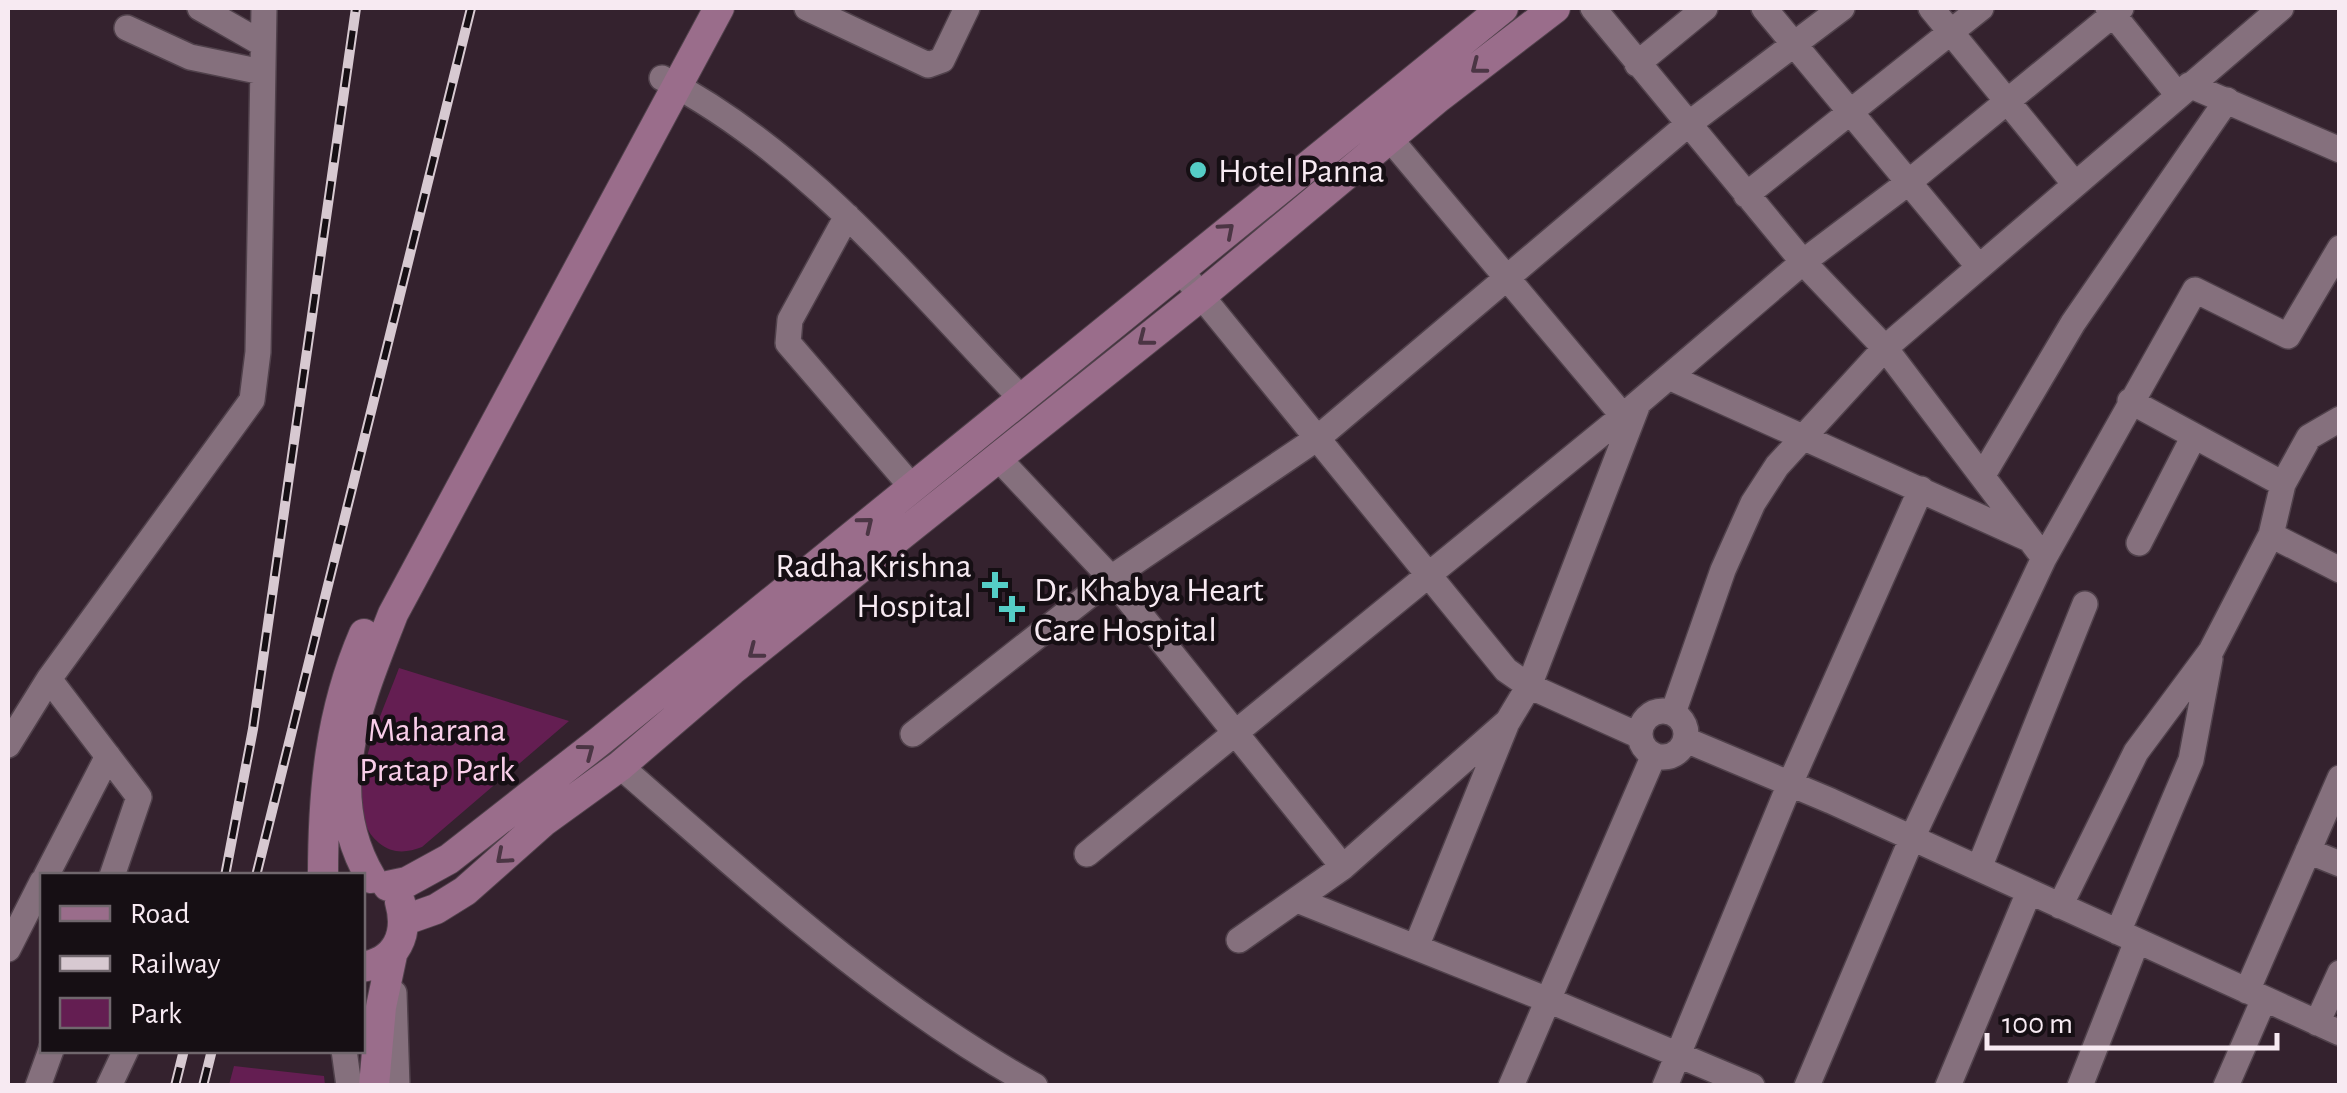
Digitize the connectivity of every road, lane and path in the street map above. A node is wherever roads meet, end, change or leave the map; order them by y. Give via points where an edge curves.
1 (200, 8) edge
2 (264, 8) edge
3 (700, 8) edge
4 (719, 8) edge
5 (807, 8) edge
6 (967, 8) edge
7 (1503, 8) edge
8 (1555, 8) edge
9 (1593, 8) edge
10 (1705, 8) edge
11 (1764, 8) edge
12 (1842, 8) edge
13 (1931, 8) edge
14 (1981, 8) edge
15 (2281, 8) edge
16 (2114, 10) edge
17 (126, 28) dead end
18 (1951, 32) junction
19 (263, 44) junction
20 (1795, 46) junction
21 (1637, 64) junction
22 (262, 72) junction
23 (669, 82) junction
24 (2183, 90) junction
25 (2006, 100) junction
26 (2227, 100) junction
27 (1850, 112) junction
28 (1686, 126) junction
29 (1391, 140) junction
30 (2340, 150) edge
31 (1909, 182) junction
32 (2074, 183) junction
33 (1746, 196) junction
34 (846, 216) junction
35 (2340, 248) edge
36 (1802, 262) junction
37 (1979, 267) junction
38 (1181, 271) junction
39 (1506, 278) junction
40 (1202, 296) junction
41 (1885, 348) junction
42 (1669, 377) junction
43 (1021, 398) junction
44 (2130, 401) junction
45 (1630, 410) junction
46 (2340, 420) edge
47 (1805, 435) junction
48 (1320, 436) junction
49 (2194, 436) junction
50 (999, 459) junction
51 (1983, 475) junction
52 (2284, 484) junction
53 (912, 487) junction
54 (1921, 489) junction
55 (2270, 535) junction
56 (2139, 543) dead end
57 (2037, 549) junction
58 (2340, 570) edge
59 (1430, 573) junction
60 (1112, 578) junction
61 (2085, 604) dead end
62 (2212, 651) junction
63 (49, 678) junction
64 (1529, 686) junction
65 (1672, 713) junction
66 (1508, 721) junction
67 (913, 734) dead end
68 (1237, 734) junction
69 (1686, 740) junction
70 (8, 744) edge
71 (1647, 746) junction
72 (108, 756) junction
73 (620, 766) junction
74 (2340, 778) edge
75 (1790, 786) junction
76 (1912, 838) junction
77 (2308, 851) junction
78 (1087, 854) dead end
79 (2340, 864) edge
80 (1343, 868) junction
81 (1978, 868) junction
82 (47, 873) edge
83 (113, 873) edge
84 (323, 873) edge
85 (374, 880) edge
86 (40, 887) edge
87 (2029, 892) junction
88 (1297, 900) junction
89 (2060, 906) junction
90 (2128, 937) junction
91 (400, 938) junction
92 (1239, 940) dead end
93 (1416, 947) junction
94 (8, 948) edge
95 (365, 965) edge
96 (2340, 973) edge
97 (2256, 995) junction
98 (1548, 1000) junction
99 (2328, 1028) edge
100 (49, 1053) edge
101 (125, 1053) edge
102 (344, 1053) edge
103 (358, 1053) edge
104 (1679, 1055) junction
105 (38, 1086) edge
106 (109, 1086) edge
107 (349, 1086) edge
108 (364, 1086) edge
109 (374, 1086) edge
110 (397, 1086) edge
111 (1034, 1086) edge
112 (1511, 1086) edge
113 (1665, 1086) edge
114 (1752, 1086) edge
115 (1807, 1086) edge
116 (1948, 1086) edge
117 (2080, 1086) edge
118 (2226, 1086) edge

1 - 19 street
2 - 19 street
3 - 23 main road
4 - 23 main road
5 - 6 street via 928,66 942,60
38 -> 7 main road
8 -> 29 main road
9 - 21 street
10 - 21 street
11 - 20 street
12 - 20 street
13 - 18 street
14 - 18 street
15 - 24 street
16 - 24 street
16 - 25 street
17 - 22 street via 190,57
18 - 25 street
18 - 27 street
19 - 22 street
20 - 27 street
20 - 28 street
21 - 28 street
22 - 63 street via 252,400
23 - 34 street via 779,155
23 - 84 main road via 375,607 339,702 323,789
23 - 85 main road via 386,631 359,711 343,794 346,825
24 - 26 street
24 - 32 street
25 - 31 street
25 - 32 street
26 - 30 street
26 - 51 street via 2072,323
27 - 31 street
27 - 33 street
28 - 33 street
28 - 39 street
29 - 39 street
29 - 40 main road
31 - 36 street
31 - 37 street
32 - 37 street
33 - 36 street
34 - 43 street
34 - 53 street via 790,320 788,343
35 - 44 street via 2288,336 2195,290
36 - 41 street
36 - 42 street
37 - 41 street
38 - 40 street
38 - 43 main road
39 - 45 street
39 - 48 street
40 - 48 street
40 -> 50 main road
41 - 47 street
41 - 51 street
42 - 45 street
42 - 47 street
43 - 53 main road
44 - 49 street
44 - 57 street
45 - 59 street
45 - 64 street
46 - 52 street via 2309,437
47 - 54 street
47 - 65 street via 1752,503
48 - 59 street
48 - 60 street
49 - 52 street
49 - 56 street
50 - 60 street
50 -> 73 main road
51 - 57 street
52 - 55 street
85 -> 53 main road via 407,882 450,859
54 - 57 street
54 - 75 street
55 - 58 street
55 - 62 street
57 - 76 street
59 - 64 street via 1506,670
59 - 68 street
60 - 67 street
60 - 68 street
61 - 81 street
62 - 89 street via 2136,752
62 - 90 street via 2191,760
63 - 70 street
63 - 72 street
64 - 66 street
64 - 71 street
65 - 69 street via 1684,724
65 - 71 street via 1650,715
66 - 80 street
66 - 93 street
68 - 78 street
68 - 80 street
69 - 71 street via 1677,752
69 - 75 street
71 - 98 street
72 - 82 street
72 - 83 street via 140,798
73 -> 91 main road
73 - 111 street via 898,1000
74 - 77 street
75 - 76 street
75 - 104 street
76 - 81 street
76 - 115 street
77 - 79 street
77 - 97 street
80 - 88 street
81 - 87 street
85 - 91 main road via 400,902
86 - 94 street
87 - 89 street
87 - 116 street
88 - 92 street
88 - 93 street
89 - 90 street
90 - 97 street
90 - 117 street
91 - 95 main road
91 - 109 main road via 381,1006
91 - 110 street via 393,1003
93 - 98 street
96 - 99 street
97 - 99 street
97 - 118 street
98 - 104 street
98 - 112 street
100 - 105 street
101 - 106 street
102 - 107 street
103 - 108 main road
104 - 113 street
104 - 114 street

